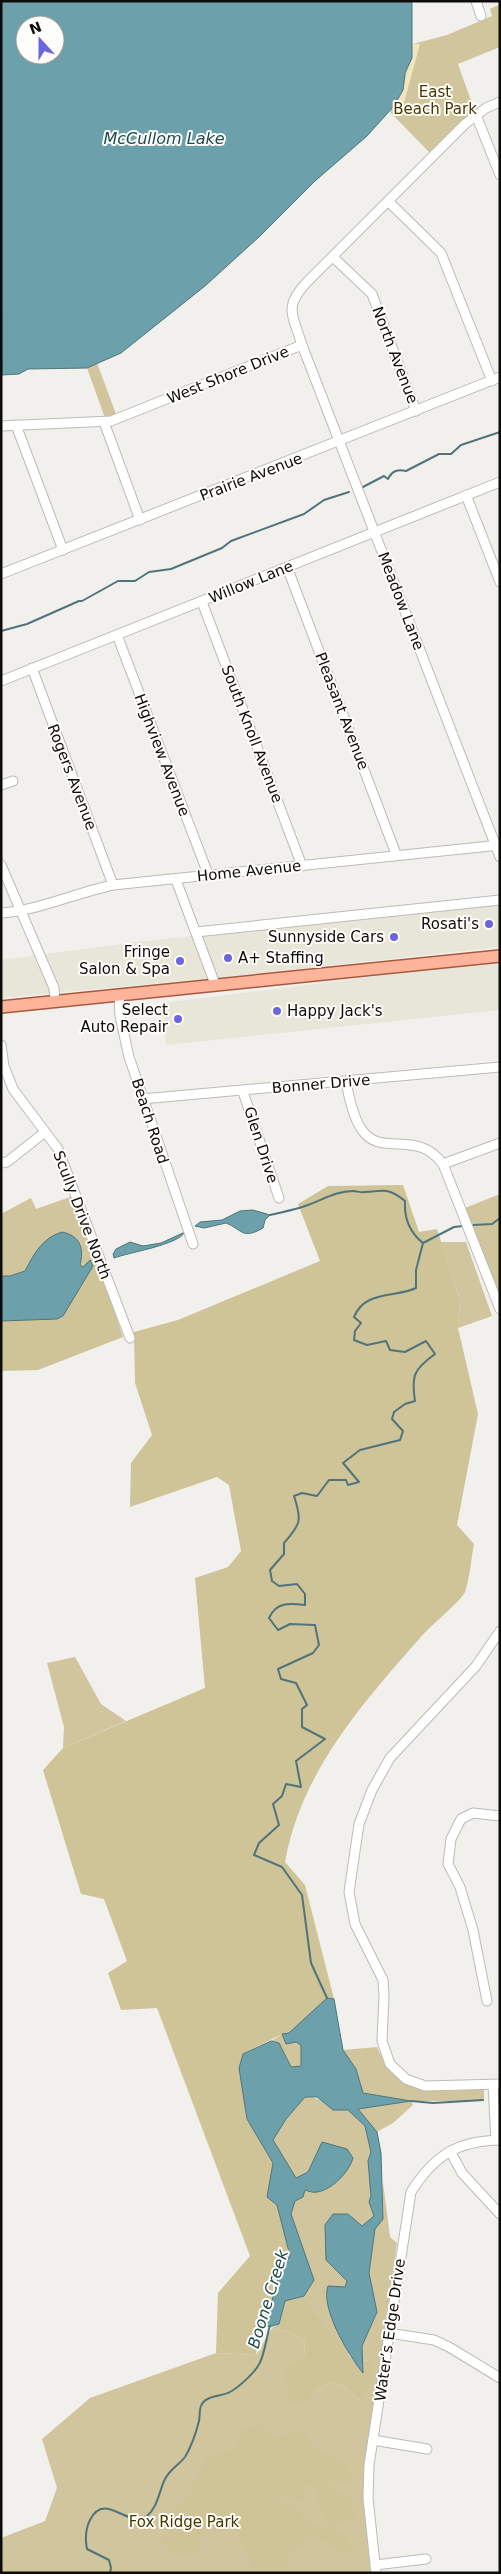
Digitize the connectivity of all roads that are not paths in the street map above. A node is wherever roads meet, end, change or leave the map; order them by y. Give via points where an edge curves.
1 (476, 1) edge
2 (481, 16) dead end
3 (500, 102) edge
4 (476, 115) junction
5 (500, 175) edge
6 (389, 202) junction
7 (333, 257) junction
8 (302, 345) junction
9 (496, 379) edge
10 (416, 411) junction
11 (104, 422) junction
12 (16, 424) junction
13 (1, 426) edge
14 (339, 442) junction
15 (500, 482) edge
16 (466, 495) junction
17 (140, 520) junction
18 (375, 533) junction
19 (63, 550) junction
20 (287, 567) junction
21 (1, 574) edge
22 (500, 582) edge
23 (202, 602) junction
24 (117, 635) junction
25 (32, 668) junction
26 (1, 680) edge
27 (13, 780) dead end
28 (1, 786) edge
29 (497, 846) edge
30 (396, 854) junction
31 (500, 857) edge
32 (1, 864) edge
33 (302, 866) junction
34 (208, 874) junction
35 (176, 880) junction
36 (113, 885) junction
37 (500, 900) edge
38 (20, 912) junction
39 (1, 913) edge
40 (196, 932) junction
41 (500, 956) edge
42 (215, 984) junction
43 (119, 995) junction
44 (55, 1000) junction
45 (1, 1006) edge
46 (1, 1044) edge
47 (500, 1067) edge
48 (346, 1082) junction
49 (243, 1092) junction
50 (142, 1099) junction
51 (45, 1132) junction
52 (500, 1143) edge
53 (1, 1162) edge
54 (443, 1164) junction
55 (279, 1198) dead end
56 (193, 1244) dead end
57 (500, 1308) edge
58 (130, 1338) dead end
59 (500, 1631) edge
60 (500, 1816) edge
61 (487, 2001) dead end
62 (496, 2084) edge
63 (498, 2140) edge
64 (450, 2150) junction
65 (500, 2214) edge
66 (389, 2333) junction
67 (500, 2378) edge
68 (373, 2440) junction
69 (427, 2448) dead end
70 (426, 2559) dead end
71 (376, 2569) edge

1 - 2 street
3 - 4 street, West Shore Drive
4 - 5 street
4 - 6 street, West Shore Drive
6 - 7 street, West Shore Drive
6 - 9 street via 441,252
7 - 8 street, West Shore Drive via 296,294 291,309
7 - 10 street, North Avenue via 372,294
8 - 11 street, West Shore Drive
8 - 14 street, Meadow Lane
9 - 10 street, Prairie Avenue
10 - 14 street, Prairie Avenue
11 - 12 street, West Shore Drive
11 - 17 street
12 - 13 street, West Shore Drive
12 - 19 street
14 - 17 street, Prairie Avenue
14 - 18 street, Meadow Lane
15 - 16 street, Willow Lane
16 - 18 street, Willow Lane
16 - 22 street
17 - 19 street, Prairie Avenue
18 - 20 street, Willow Lane
18 - 29 street, Meadow Lane
19 - 21 street, Prairie Avenue
20 - 23 street, Willow Lane
20 - 30 street, Pleasant Avenue
23 - 24 street, Willow Lane
23 - 33 street, South Knoll Avenue
24 - 25 street, Willow Lane
24 - 34 street, Highview Avenue
25 - 26 street, Willow Lane
25 - 36 street, Rogers Avenue
27 - 28 street
29 - 30 street, Home Avenue
29 - 31 street, Meadow Lane
30 - 33 street, Home Avenue
32 - 38 street
33 - 34 street, Home Avenue
34 - 35 street, Home Avenue
35 - 36 street, Home Avenue
35 - 40 street
36 - 38 street, Home Avenue
37 - 40 street
38 - 39 street, Home Avenue
38 - 44 street via 54,988
40 - 42 street
41 - 42 main road
42 - 43 main road
43 - 44 main road
43 - 50 street, Beach Road via 129,1057
44 - 45 main road
46 - 51 street, Scully Drive North via 12,1089
47 - 48 street, Bonner Drive
48 - 49 street, Bonner Drive
48 - 54 street via 362,1130 376,1143 423,1147
49 - 50 street, Bonner Drive
49 - 55 street, Glen Drive
50 - 56 street, Beach Road
51 - 53 street via 7,1162
51 - 58 street, Scully Drive North via 58,1149
52 - 54 street
54 - 57 street
59 - 62 street via 476,1666 390,1758 372,1790 359,1824 349,1892 355,1924 383,1980 382,2046 388,2061 398,2073 422,2086
60 - 61 street via 473,1813 461,1818 451,1839 448,1864 460,1887 473,1930
62 - 63 street
63 - 64 street, Water’s Edge Drive via 470,2143
64 - 65 street via 462,2173
64 - 66 street, Water’s Edge Drive via 423,2173 411,2192
66 - 67 street via 434,2340
66 - 68 street, Water’s Edge Drive
68 - 69 street
68 - 71 street, Water’s Edge Drive via 368,2498
70 - 71 street

